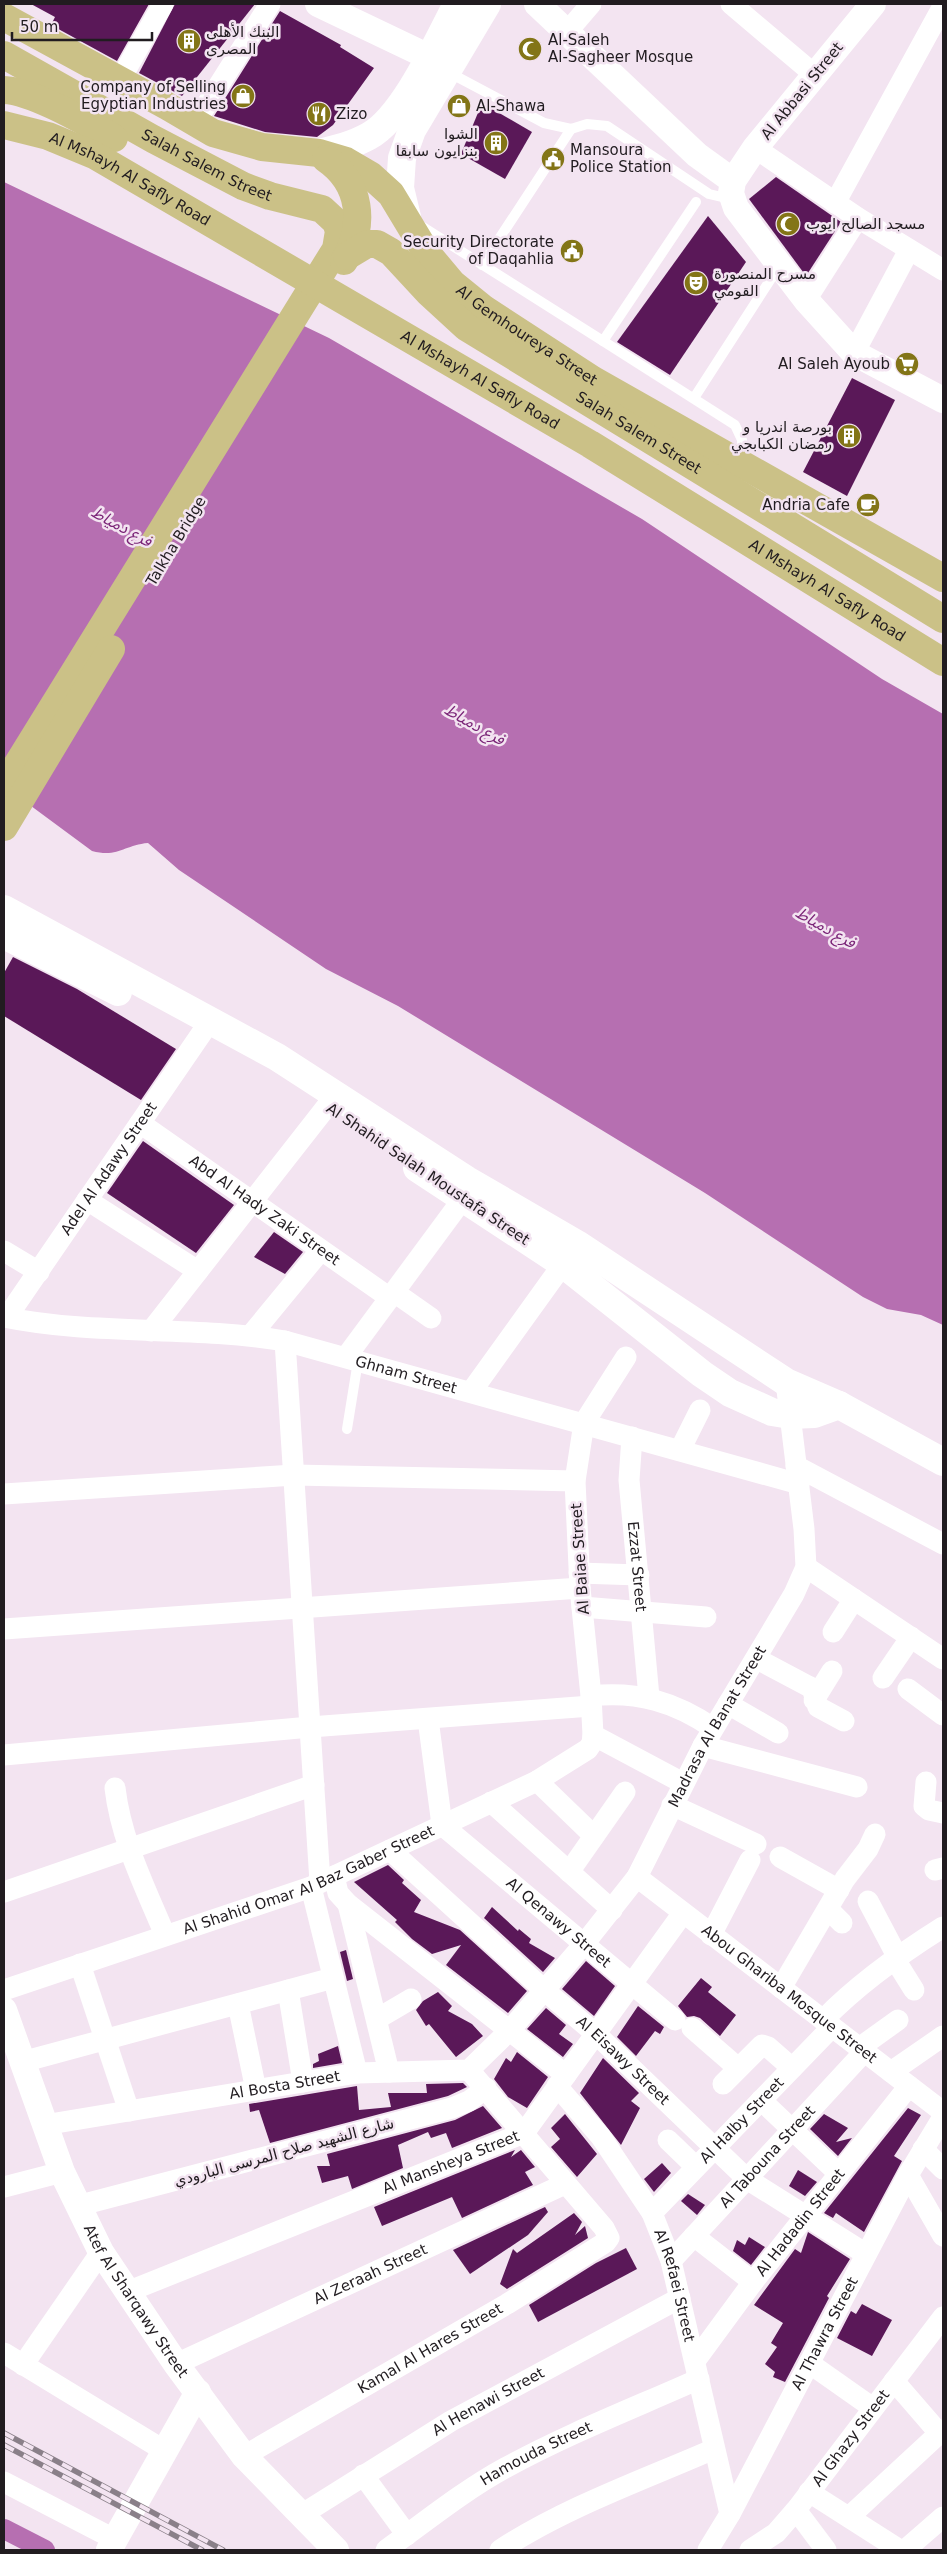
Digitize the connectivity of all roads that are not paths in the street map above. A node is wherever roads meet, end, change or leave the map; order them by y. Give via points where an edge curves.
1 (163, 4) edge
2 (270, 4) edge
3 (318, 4) edge
4 (457, 4) edge
5 (487, 4) edge
6 (537, 4) edge
7 (591, 4) edge
8 (731, 4) edge
9 (873, 4) edge
10 (943, 6) edge
11 (348, 10) edge
12 (4, 17) edge
13 (568, 32) junction
14 (4, 55) edge
15 (438, 64) junction
16 (815, 75) junction
17 (120, 80) junction
18 (4, 90) edge
19 (195, 123) junction
20 (402, 124) junction
21 (4, 125) edge
22 (571, 129) junction
23 (756, 148) junction
24 (319, 153) junction
25 (209, 166) junction
26 (733, 191) junction
27 (696, 202) dead end
28 (836, 203) junction
29 (407, 217) junction
30 (858, 218) junction
31 (909, 250) junction
32 (342, 253) junction
33 (482, 265) junction
34 (943, 270) edge
35 (772, 277) dead end
36 (806, 300) junction
37 (603, 341) junction
38 (854, 354) junction
39 (694, 398) junction
40 (943, 400) edge
41 (743, 466) junction
42 (882, 544) junction
43 (866, 572) junction
44 (943, 578) edge
45 (943, 619) edge
46 (943, 662) edge
47 (4, 786) edge
48 (4, 827) edge
49 (4, 909) edge
50 (4, 936) edge
51 (206, 1027) junction
52 (327, 1106) junction
53 (140, 1123) junction
54 (88, 1200) junction
55 (462, 1200) junction
56 (252, 1202) junction
57 (321, 1250) junction
58 (4, 1251) edge
59 (563, 1264) junction
60 (198, 1271) junction
61 (39, 1272) junction
62 (392, 1295) junction
63 (6, 1317) edge
64 (431, 1318) dead end
65 (151, 1331) junction
66 (251, 1336) junction
67 (284, 1341) junction
68 (626, 1357) dead end
69 (352, 1359) junction
70 (786, 1382) junction
71 (471, 1392) junction
72 (839, 1406) junction
73 (700, 1410) dead end
74 (790, 1415) junction
75 (584, 1423) junction
76 (347, 1429) dead end
77 (632, 1437) junction
78 (680, 1450) junction
79 (943, 1462) edge
80 (294, 1475) junction
81 (798, 1475) junction
82 (575, 1481) junction
83 (4, 1494) edge
84 (943, 1544) edge
85 (806, 1567) junction
86 (639, 1575) junction
87 (581, 1590) junction
88 (854, 1599) junction
89 (302, 1606) junction
90 (643, 1612) junction
91 (706, 1617) dead end
92 (4, 1629) edge
93 (833, 1632) dead end
94 (911, 1637) junction
95 (942, 1655) edge
96 (757, 1659) junction
97 (832, 1671) dead end
98 (883, 1678) dead end
99 (908, 1689) dead end
100 (649, 1698) junction
101 (814, 1700) junction
102 (591, 1701) junction
103 (728, 1704) junction
104 (943, 1715) edge
105 (428, 1719) junction
106 (844, 1721) dead end
107 (310, 1727) junction
108 (778, 1733) dead end
109 (593, 1735) junction
110 (708, 1737) junction
111 (4, 1755) edge
112 (537, 1781) junction
113 (926, 1782) dead end
114 (683, 1783) junction
115 (314, 1785) junction
116 (856, 1787) dead end
117 (115, 1788) dead end
118 (625, 1792) dead end
119 (491, 1802) junction
120 (672, 1806) junction
121 (943, 1813) edge
122 (442, 1825) junction
123 (875, 1834) dead end
124 (594, 1836) junction
125 (128, 1848) junction
126 (390, 1850) junction
127 (780, 1857) dead end
128 (569, 1872) junction
129 (636, 1877) junction
130 (322, 1882) junction
131 (839, 1890) junction
132 (4, 1892) edge
133 (868, 1901) dead end
134 (348, 1904) junction
135 (612, 1910) junction
136 (683, 1913) junction
137 (943, 1927) edge
138 (165, 1935) junction
139 (711, 1935) junction
140 (584, 1944) junction
141 (896, 1957) junction
142 (80, 1964) junction
143 (333, 1978) junction
144 (632, 1984) junction
145 (781, 1988) junction
146 (4, 1990) edge
147 (288, 1990) junction
148 (544, 1990) junction
149 (914, 1990) dead end
150 (411, 1999) dead end
151 (238, 2004) junction
152 (4, 2010) edge
153 (377, 2019) junction
154 (898, 2020) dead end
155 (828, 2024) junction
156 (510, 2030) junction
157 (596, 2034) junction
158 (943, 2036) edge
159 (9, 2038) edge
160 (105, 2040) junction
161 (861, 2050) junction
162 (22, 2062) junction
163 (738, 2068) junction
164 (792, 2068) junction
165 (469, 2070) junction
166 (389, 2072) junction
167 (891, 2072) junction
168 (358, 2073) junction
169 (562, 2080) junction
170 (303, 2082) junction
171 (723, 2084) dead end
172 (909, 2086) junction
173 (486, 2088) junction
174 (256, 2090) junction
175 (761, 2100) junction
176 (129, 2111) junction
177 (943, 2112) edge
178 (943, 2116) edge
179 (44, 2125) junction
180 (792, 2129) junction
181 (524, 2133) junction
182 (668, 2140) dead end
183 (714, 2148) junction
184 (923, 2149) junction
185 (696, 2167) junction
186 (943, 2169) edge
187 (62, 2172) junction
188 (839, 2174) junction
189 (908, 2176) junction
190 (747, 2179) junction
191 (565, 2184) junction
192 (4, 2188) edge
193 (77, 2206) junction
194 (652, 2213) junction
195 (805, 2217) junction
196 (694, 2236) junction
197 (943, 2236) edge
198 (101, 2252) junction
199 (866, 2254) junction
200 (671, 2261) junction
201 (753, 2282) junction
202 (127, 2292) junction
203 (680, 2298) junction
204 (942, 2322) edge
205 (4, 2353) edge
206 (809, 2363) junction
207 (176, 2364) junction
208 (24, 2365) junction
209 (697, 2370) junction
210 (894, 2381) junction
211 (203, 2399) junction
212 (874, 2408) junction
213 (941, 2432) edge
214 (714, 2449) junction
215 (165, 2451) junction
216 (244, 2456) junction
217 (363, 2475) junction
218 (4, 2482) edge
219 (809, 2492) junction
220 (796, 2510) junction
221 (730, 2514) junction
222 (301, 2515) junction
223 (849, 2517) junction
224 (943, 2518) edge
225 (407, 2535) junction
226 (115, 2546) edge
227 (760, 2548) edge
228 (336, 2550) edge
229 (386, 2550) edge
230 (500, 2550) edge
231 (708, 2550) edge
232 (826, 2550) edge
233 (900, 2550) edge
234 (905, 2550) edge

1 - 17 street
2 - 19 street
3 - 11 street
4 - 15 main road
5 - 15 main road
6 - 13 street
7 - 13 street
8 - 16 street
9 - 16 street, Al Abbasi Street
10 - 28 street
11 - 15 street
12 - 17 main road, Al Gemhoureya Street
13 - 26 street
14 - 25 main road, Salah Salem Street via 153,139
15 - 20 main road
15 - 22 lane via 544,123
16 - 23 street, Al Abbasi Street
17 - 19 main road, Al Gemhoureya Street
18 - 25 main road via 26,95 148,154 183,164
19 - 24 main road, Al Gemhoureya Street via 213,133 262,146
20 - 24 main road via 346,147
20 - 29 main road via 400,188
21 - 46 main road, Al Mshayh Al Safly Road via 48,136 94,155 590,444
22 - 26 lane via 587,124 607,126 710,194
22 - 33 lane
23 - 26 street, Al Abbasi Street
23 - 28 street
24 - 29 main road, Al Gemhoureya Street via 346,161 370,175 391,194
24 - 32 main road via 338,167 352,187 358,210 357,234
25 - 32 main road, Salah Salem Street via 243,186 322,209 336,222
26 - 36 street via 736,208
27 - 37 lane
28 - 30 street
29 - 33 lane
29 - 41 main road, Al Gemhoureya Street via 426,252 452,283 484,309 593,380
30 - 31 street
30 - 36 street
31 - 34 street
31 - 38 street
32 - 43 main road, Salah Salem Street via 366,244 384,247 466,327
32 - 47 main road, Talkha Bridge
32 - 48 main road, Talkha Bridge
33 - 37 lane
35 - 39 lane
36 - 38 street
37 - 39 lane
38 - 40 street
39 - 41 lane via 735,425 742,440
41 - 42 main road, Al Gemhoureya Street
42 - 43 main road
42 - 44 main road, Al Gemhoureya Street
43 - 45 main road, Salah Salem Street
49 - 51 main road, Al Shahid Salah Moustafa Street
50 - 51 main road, Al Shahid Salah Moustafa Street
51 - 52 main road, Al Shahid Salah Moustafa Street
51 - 53 street, Adel Al Adawy Street
51 - 70 main road, Al Shahid Salah Moustafa Street via 278,1057 467,1180 577,1244
52 - 55 main road, Al Shahid Salah Moustafa Street
52 - 56 street
53 - 54 street, Adel Al Adawy Street
53 - 56 street, Abd Al Hady Zaki Street
54 - 60 street
54 - 61 street, Adel Al Adawy Street
55 - 59 main road, Al Shahid Salah Moustafa Street
55 - 62 street
56 - 57 street, Abd Al Hady Zaki Street
56 - 60 street
57 - 62 street, Abd Al Hady Zaki Street
57 - 66 street
58 - 61 street
59 - 71 street
59 - 74 main road, Al Shahid Salah Moustafa Street via 730,1393 772,1412
60 - 65 street
61 - 63 street, Adel Al Adawy Street
62 - 64 street, Abd Al Hady Zaki Street
62 - 69 street
63 - 65 street, Ghnam Street
65 - 66 street, Ghnam Street
66 - 67 street, Ghnam Street
67 - 69 street, Ghnam Street
67 - 80 street
68 - 75 street
69 - 71 street, Ghnam Street
69 - 76 lane
70 - 72 main road, Al Shahid Salah Moustafa Street
70 - 74 street, Madrasa Al Banat Street
71 - 75 street, Ghnam Street
72 - 74 main road, Al Shahid Salah Moustafa Street via 814,1414
72 - 79 main road, Al Shahid Salah Moustafa Street
73 - 78 street
74 - 81 street, Madrasa Al Banat Street
75 - 77 street, Ghnam Street
75 - 82 street, Al Baiae Street
77 - 78 street, Ghnam Street
77 - 86 street, Ezzat Street via 629,1480
78 - 81 street, Ghnam Street
80 - 82 street
80 - 83 street
80 - 89 street
81 - 84 street, Ghnam Street
81 - 85 street, Madrasa Al Banat Street
82 - 87 street, Al Baiae Street
85 - 88 street
85 - 96 street, Madrasa Al Banat Street
86 - 87 street
86 - 90 street, Ezzat Street
87 - 89 street
87 - 90 street
87 - 102 street, Al Baiae Street
88 - 93 street
88 - 94 street
89 - 92 street
89 - 107 street
90 - 91 street
90 - 100 street, Ezzat Street
94 - 95 street
94 - 98 street
96 - 101 street via 812,1688
96 - 103 street, Madrasa Al Banat Street
97 - 101 street
99 - 104 street
100 - 102 street via 610,1694
100 - 110 street via 686,1711
101 - 106 street via 818,1707
102 - 105 street
102 - 109 street, Al Baiae Street
103 - 108 street
103 - 110 street, Madrasa Al Banat Street
105 - 107 street
105 - 122 street
107 - 111 street
107 - 115 street
109 - 112 street, Al Shahid Omar Al Baz Gaber Street via 588,1749
109 - 114 street
110 - 114 street, Madrasa Al Banat Street
110 - 116 street
112 - 119 street, Al Shahid Omar Al Baz Gaber Street
112 - 124 street
113 - 121 street via 924,1806
114 - 120 street, Madrasa Al Banat Street
115 - 125 street
115 - 130 street
117 - 125 street
118 - 124 street
119 - 122 street, Al Shahid Omar Al Baz Gaber Street
119 - 128 street
120 - 129 street, Madrasa Al Banat Street
120 - 139 street via 753,1852
122 - 126 street, Al Shahid Omar Al Baz Gaber Street
122 - 140 street, Al Qenawy Street
123 - 131 street
124 - 128 street
125 - 132 street
125 - 138 street
126 - 130 street, Al Shahid Omar Al Baz Gaber Street
126 - 148 street, Al Eisawy Street
127 - 131 street
128 - 135 street
129 - 135 street, Madrasa Al Banat Street
129 - 136 street, Abou Ghariba Mosque Street
130 - 134 street
130 - 138 street, Al Shahid Omar Al Baz Gaber Street
130 - 143 street
131 - 145 street via 835,1916
133 - 141 street
134 - 153 street
134 - 156 street, Al Refaei Street
135 - 140 street, Madrasa Al Banat Street
136 - 139 street, Abou Ghariba Mosque Street
136 - 144 street, Al Mansheya Street
137 - 141 street, Al Halby Street
138 - 142 street, Al Shahid Omar Al Baz Gaber Street
139 - 145 street, Abou Ghariba Mosque Street
140 - 144 street, Al Qenawy Street
140 - 148 street, Madrasa Al Banat Street
141 - 149 street
141 - 155 street, Al Halby Street via 841,2001
142 - 146 street, Al Shahid Omar Al Baz Gaber Street
142 - 160 street
143 - 147 street
143 - 168 street
144 - 157 street, Al Mansheya Street
144 - 163 street, Al Qenawy Street
145 - 155 street, Abou Ghariba Mosque Street
147 - 151 street
147 - 170 street
148 - 156 street, Madrasa Al Banat Street
148 - 157 street, Al Eisawy Street
150 - 153 street
151 - 160 street
151 - 174 street
152 - 159 street, Atef Al Sharqawy Street
153 - 166 street
154 - 161 street, Al Tabouna Street
155 - 161 street, Abou Ghariba Mosque Street
155 - 164 street, Al Halby Street
156 - 165 street
156 - 169 street, Al Refaei Street
157 - 169 street, Al Mansheya Street
157 - 183 street, Al Eisawy Street
158 - 167 street
159 - 162 street, Atef Al Sharqawy Street
160 - 162 street
160 - 176 street
161 - 167 street, Abou Ghariba Mosque Street
161 - 180 street, Al Tabouna Street
162 - 179 street, Atef Al Sharqawy Street
163 - 164 street via 762,2045
163 - 171 street
164 - 175 street, Al Halby Street
165 - 166 street, Al Bosta Street
165 - 173 street
166 - 168 street, Al Bosta Street
167 - 172 street, Abou Ghariba Mosque Street
168 - 170 street, Al Bosta Street
169 - 181 street, Al Mansheya Street
169 - 194 street, Al Refaei Street
170 - 174 street, Al Bosta Street
172 - 177 street, Abou Ghariba Mosque Street
172 - 188 street, Al Hadadin Street
173 - 181 street
173 - 193 street, شارع الشهيد صلاح المرسى البارودي via 469,2101 452,2108
174 - 176 street, Al Bosta Street
175 - 180 street
175 - 183 street, Al Halby Street
176 - 179 street, Al Bosta Street
178 - 184 street, Al Thawra Street
179 - 187 street, Atef Al Sharqawy Street
180 - 188 street
180 - 190 street, Al Tabouna Street
181 - 191 street
181 - 202 street, Al Mansheya Street
182 - 185 street
183 - 185 street, Al Halby Street
183 - 190 street, Al Eisawy Street
184 - 186 street
184 - 189 street, Al Thawra Street
185 - 194 street, Al Halby Street
187 - 192 street
187 - 193 street, Atef Al Sharqawy Street
188 - 195 street, Al Hadadin Street
189 - 197 street
189 - 199 street, Al Thawra Street
190 - 195 street, Al Eisawy Street
190 - 196 street, Al Tabouna Street
191 - 207 street, Al Zeraah Street
191 - 216 street, Kamal Al Hares Street via 608,2234 606,2242 507,2304
193 - 198 street, Atef Al Sharqawy Street
194 - 200 street, Al Refaei Street
195 - 199 street, Al Eisawy Street
195 - 201 street, Al Hadadin Street
196 - 200 street, Al Tabouna Street
196 - 201 street
198 - 202 street, Atef Al Sharqawy Street
198 - 208 street
199 - 206 street, Al Thawra Street
200 - 203 street, Al Refaei Street
201 - 209 street, Al Hadadin Street
202 - 207 street, Atef Al Sharqawy Street
203 - 209 street, Al Refaei Street
203 - 217 street, Al Henawi Street via 501,2393
204 - 210 street, Al Ghazy Street
205 - 208 street
206 - 212 street
206 - 221 street, Al Thawra Street
207 - 211 street, Atef Al Sharqawy Street
208 - 215 street
209 - 214 street, Al Refaei Street
209 - 225 street, Hamouda Street via 599,2423 504,2468
210 - 212 street, Al Ghazy Street
210 - 213 street
211 - 215 street
211 - 216 street, Atef Al Sharqawy Street
211 - 226 street
212 - 219 street, Al Ghazy Street
213 - 223 street
214 - 221 street, Al Refaei Street
214 - 230 street via 567,2514
215 - 226 street
216 - 222 street, Atef Al Sharqawy Street
217 - 222 street, Al Henawi Street
217 - 225 street
218 - 226 street
219 - 220 street, Al Ghazy Street
219 - 223 street
220 - 227 street, Al Ghazy Street
220 - 232 street
221 - 231 street, Al Thawra Street
222 - 228 street, Atef Al Sharqawy Street
223 - 233 street
224 - 234 street
225 - 229 street, Hamouda Street

